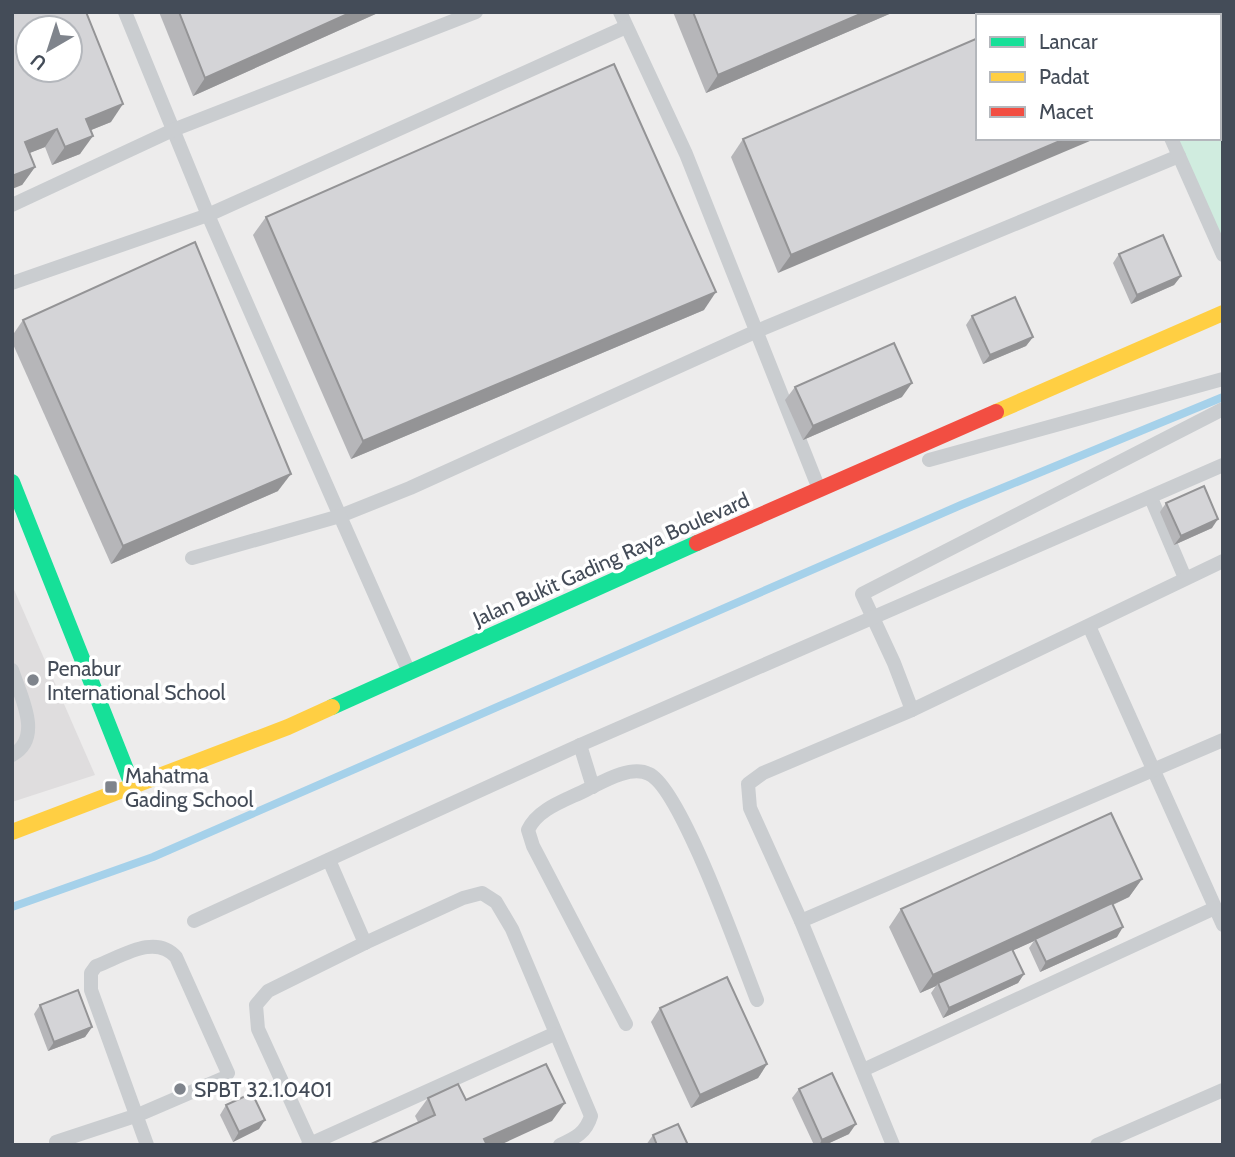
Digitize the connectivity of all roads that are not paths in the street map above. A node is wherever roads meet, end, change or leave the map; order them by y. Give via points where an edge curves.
1 (125, 12) edge
2 (476, 12) edge
3 (620, 12) edge
4 (626, 27) junction
5 (173, 131) junction
6 (1172, 140) edge
7 (1179, 156) junction
8 (12, 205) edge
9 (208, 215) junction
10 (1223, 255) edge
11 (12, 284) edge
12 (1223, 313) edge
13 (757, 331) junction
14 (1223, 379) edge
15 (1223, 408) edge
16 (1223, 465) edge
17 (12, 482) edge
18 (819, 490) junction
19 (1151, 498) junction
20 (340, 516) junction
21 (192, 558) dead end
22 (1223, 561) edge
23 (1185, 578) junction
24 (873, 620) junction
25 (1089, 626) junction
26 (12, 670) edge
27 (409, 672) junction
28 (912, 710) junction
29 (1223, 740) edge
30 (580, 745) junction
31 (12, 755) edge
32 (1154, 771) junction
33 (133, 787) junction
34 (593, 787) junction
35 (12, 832) edge
36 (329, 860) junction
37 (1215, 908) junction
38 (194, 921) dead end
39 (801, 921) junction
40 (1223, 925) edge
41 (365, 943) junction
42 (757, 1000) dead end
43 (626, 1024) dead end
44 (555, 1034) junction
45 (863, 1070) junction
46 (1223, 1090) edge
47 (138, 1115) junction
48 (55, 1142) dead end
49 (310, 1144) edge
50 (147, 1145) edge
51 (560, 1145) edge
52 (893, 1145) edge
53 (1097, 1145) edge

1 - 5 lane
2 - 5 lane
3 - 4 lane
4 - 9 lane
4 - 13 lane via 686,154
5 - 8 lane
5 - 9 lane
6 - 7 lane
7 - 10 lane
7 - 13 lane
9 - 11 lane
9 - 20 lane
12 - 18 street, Jalan Bukit Gading Raya Boulevard
13 - 18 lane
13 - 20 lane
14 - 18 lane
15 - 24 lane via 862,594
16 - 19 lane
17 - 33 street
18 - 27 street, Jalan Bukit Gading Raya Boulevard
19 - 23 lane
19 - 24 lane
20 - 21 lane
20 - 27 lane
22 - 23 lane
23 - 25 lane
24 - 28 lane
24 - 30 lane
25 - 28 lane
25 - 32 lane
26 - 31 lane via 30,724 23,746
27 - 33 street, Jalan Bukit Gading Raya Boulevard via 288,727
28 - 39 lane via 748,783 750,808
29 - 32 lane
30 - 34 lane
30 - 36 lane
32 - 37 lane
32 - 39 lane
33 - 35 street, Jalan Bukit Gading Raya Boulevard
34 - 42 lane via 633,772 648,773 661,782 686,827
34 - 43 lane via 534,816 528,830
36 - 38 lane
36 - 41 lane
37 - 40 lane
37 - 45 lane
39 - 45 lane
41 - 44 lane via 482,893 496,902 512,929
41 - 49 lane via 268,991 256,1005 258,1029
44 - 49 lane
44 - 51 lane via 592,1116 588,1128
45 - 52 lane
46 - 53 lane
47 - 47 lane via 224,1079 228,1073 176,957 155,944 96,966 91,974 91,990
47 - 48 lane
47 - 50 lane

